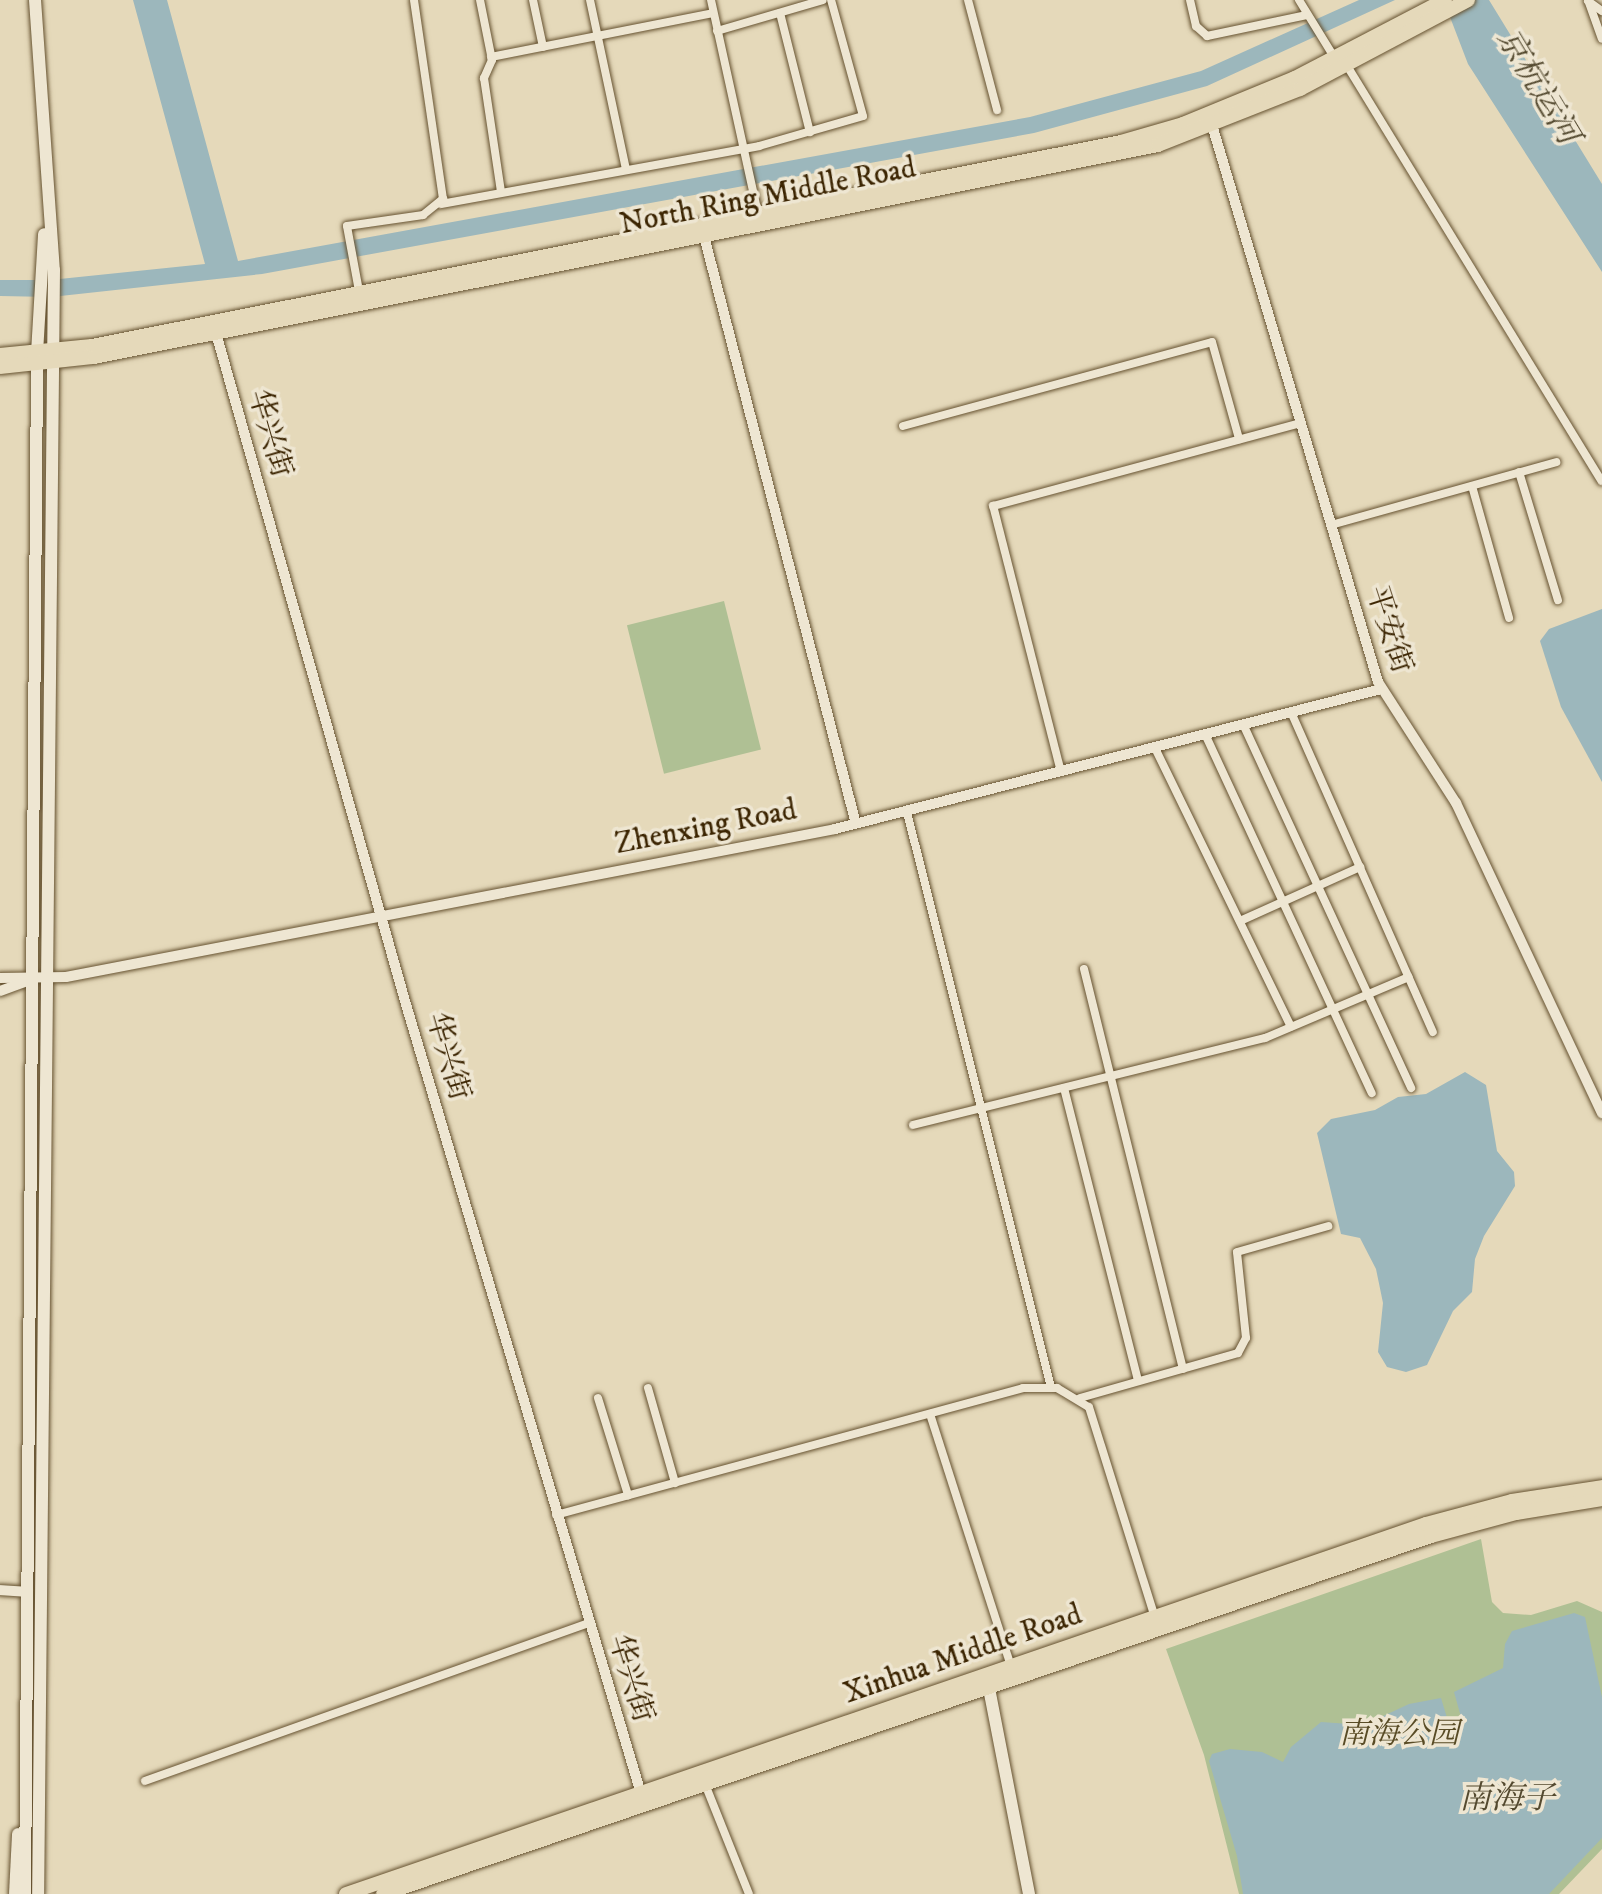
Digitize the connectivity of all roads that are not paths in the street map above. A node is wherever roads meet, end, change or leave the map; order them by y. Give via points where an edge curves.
1 (35, 0) edge
2 (414, 0) edge
3 (480, 0) edge
4 (533, 0) edge
5 (590, 0) edge
6 (711, 0) edge
7 (823, 0) edge
8 (831, 0) edge
9 (968, 0) edge
10 (1190, 0) edge
11 (1299, 0) edge
12 (1445, 0) edge
13 (1468, 0) edge
14 (1588, 0) edge
15 (1602, 11) edge
16 (713, 13) junction
17 (780, 13) junction
18 (1430, 14) junction
19 (1307, 15) junction
20 (717, 31) junction
21 (598, 36) junction
22 (1602, 39) edge
23 (543, 47) junction
24 (491, 57) junction
25 (1340, 61) junction
26 (997, 110) dead end
27 (1212, 125) junction
28 (810, 132) junction
29 (745, 147) junction
30 (626, 169) junction
31 (501, 192) junction
32 (441, 204) junction
33 (758, 213) junction
34 (46, 219) junction
35 (704, 236) junction
36 (359, 291) junction
37 (214, 326) junction
38 (0, 355) edge
39 (45, 358) junction
40 (0, 367) edge
41 (1301, 423) junction
42 (903, 426) dead end
43 (1239, 439) junction
44 (1556, 462) dead end
45 (1519, 472) junction
46 (1602, 481) edge
47 (1472, 486) junction
48 (1331, 525) junction
49 (1558, 600) dead end
50 (1509, 618) dead end
51 (1381, 689) junction
52 (1291, 712) junction
53 (1243, 724) junction
54 (1205, 734) junction
55 (1155, 748) junction
56 (1061, 772) junction
57 (907, 812) junction
58 (856, 824) junction
59 (1360, 867) junction
60 (1318, 886) junction
61 (1283, 902) junction
62 (381, 913) junction
63 (1240, 921) junction
64 (1084, 969) dead end
65 (1409, 977) junction
66 (0, 978) edge
67 (32, 979) junction
68 (47, 979) junction
69 (0, 991) edge
70 (1368, 995) junction
71 (1333, 1010) junction
72 (1291, 1027) junction
73 (1433, 1032) dead end
74 (1109, 1077) junction
75 (1064, 1088) junction
76 (1411, 1088) dead end
77 (1372, 1093) dead end
78 (980, 1109) junction
79 (1602, 1113) edge
80 (913, 1125) dead end
81 (1328, 1226) dead end
82 (1183, 1369) junction
83 (1138, 1381) junction
84 (1051, 1387) junction
85 (648, 1388) dead end
86 (598, 1398) dead end
87 (1080, 1398) junction
88 (930, 1414) junction
89 (675, 1483) junction
90 (1602, 1487) edge
91 (628, 1495) junction
92 (1602, 1499) edge
93 (556, 1515) junction
94 (0, 1590) edge
95 (28, 1592) junction
96 (1155, 1617) junction
97 (588, 1623) junction
98 (1011, 1666) junction
99 (988, 1681) junction
100 (26, 1776) junction
101 (145, 1781) dead end
102 (705, 1784) junction
103 (643, 1799) junction
104 (15, 1894) edge
105 (25, 1894) edge
106 (39, 1894) edge
107 (346, 1894) edge
108 (383, 1894) edge
109 (749, 1894) edge
110 (1029, 1894) edge

1 - 34 main road
2 - 32 street
3 - 24 street
4 - 23 street
5 - 21 street
6 - 16 street
7 - 17 street
8 - 28 street via 863,116
9 - 26 street
10 - 19 street via 1196,26 1207,36
11 - 19 street
12 - 18 main road, North Ring Middle Road
13 - 18 main road, North Ring Middle Road
14 - 15 street
14 - 22 street
16 - 20 street
16 - 21 street
17 - 20 street
17 - 28 street
18 - 25 main road, North Ring Middle Road
19 - 25 street
20 - 29 street
21 - 23 street
21 - 30 street
23 - 24 street
24 - 31 street via 484,78
25 - 27 main road, North Ring Middle Road
25 - 33 main road, North Ring Middle Road via 1154,134
25 - 46 street
27 - 35 main road, North Ring Middle Road via 1124,154
27 - 41 street, 平安街
28 - 29 street
29 - 30 street
29 - 33 street
30 - 31 street
31 - 32 street
32 - 36 street via 423,215 347,226
33 - 36 main road, North Ring Middle Road
34 - 39 main road via 38,324
34 - 39 main road via 54,270 53,324
35 - 37 main road, North Ring Middle Road
35 - 58 street
36 - 37 main road, North Ring Middle Road
37 - 39 main road, North Ring Middle Road
37 - 62 street, 华兴街
38 - 39 main road
39 - 40 main road
39 - 67 main road
39 - 68 main road
41 - 43 street
41 - 48 street, 平安街
42 - 43 street via 1212,342
43 - 56 street via 993,506
44 - 45 street
45 - 47 street
45 - 49 street
47 - 48 street
47 - 50 street
48 - 51 street, 平安街
51 - 52 street, Zhenxing Road
51 - 79 street, 平安街 via 1456,803
52 - 53 street, Zhenxing Road
52 - 59 street
53 - 54 street, Zhenxing Road
53 - 60 street
54 - 55 street, Zhenxing Road
54 - 61 street
55 - 56 street, Zhenxing Road
55 - 63 street
56 - 57 street, Zhenxing Road
57 - 58 street, Zhenxing Road
57 - 78 street
58 - 62 street, Zhenxing Road
59 - 60 street
59 - 65 street
60 - 61 street
60 - 70 street
61 - 63 street
61 - 71 street
62 - 68 street, Zhenxing Road
62 - 93 street, 华兴街
63 - 72 street
64 - 74 street
65 - 70 street
65 - 73 street
66 - 67 street, Zhenxing Road
67 - 68 street, Zhenxing Road
67 - 69 street
67 - 95 main road
68 - 106 main road
70 - 71 street
70 - 76 street
71 - 72 street
71 - 77 street
72 - 74 street
74 - 75 street
74 - 82 street
75 - 78 street
75 - 83 street
78 - 80 street
78 - 84 street
81 - 82 street via 1237,1252 1244,1347
82 - 83 street
83 - 87 street
84 - 87 street
84 - 88 street via 1023,1388
85 - 89 street
86 - 91 street
87 - 96 street via 1089,1407
88 - 89 street
88 - 98 street
89 - 91 street
90 - 96 main road, Xinhua Middle Road via 1475,1509
91 - 93 street
92 - 99 main road, Xinhua Middle Road via 1455,1529
93 - 97 street, 华兴街
94 - 95 street
95 - 100 main road
96 - 98 main road, Xinhua Middle Road
97 - 101 street
97 - 103 street, 华兴街
98 - 99 main road, Xinhua Middle Road
99 - 102 main road, Xinhua Middle Road
99 - 103 main road, Xinhua Middle Road
99 - 110 main road
100 - 104 main road via 20,1796
100 - 105 main road
102 - 103 main road, Xinhua Middle Road
102 - 109 street
103 - 107 main road, Xinhua Middle Road
103 - 108 main road, Xinhua Middle Road

